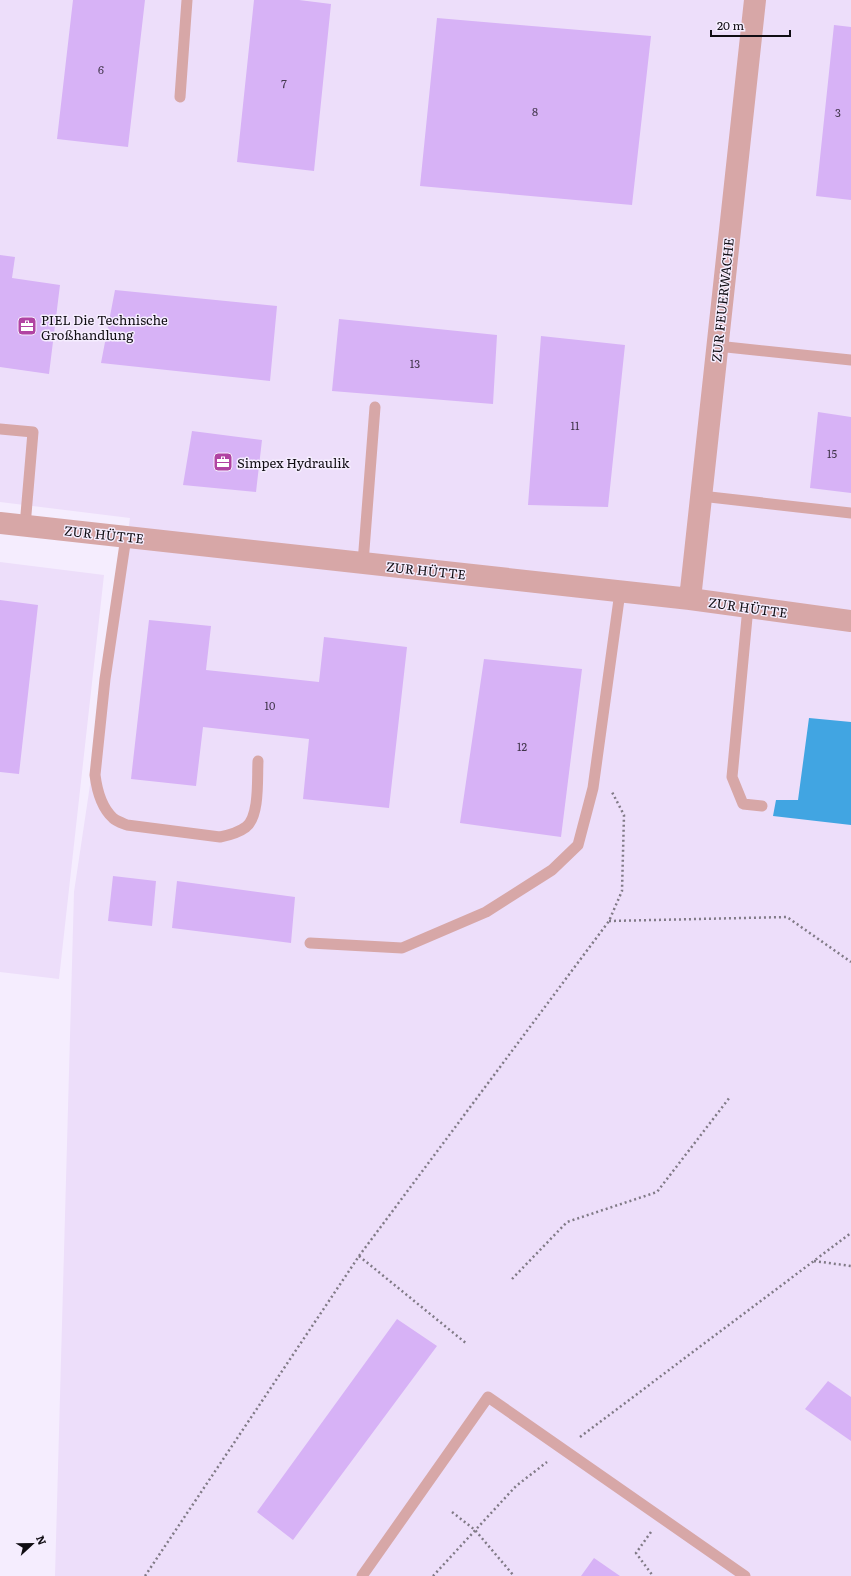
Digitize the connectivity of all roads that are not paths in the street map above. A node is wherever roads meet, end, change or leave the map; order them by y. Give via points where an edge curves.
1 (187, 0) edge
2 (755, 0) edge
3 (180, 97) dead end
4 (717, 346) junction
5 (851, 360) edge
6 (375, 407) dead end
7 (0, 429) edge
8 (701, 496) junction
9 (851, 513) edge
10 (0, 523) edge
11 (25, 526) junction
12 (126, 537) junction
13 (363, 563) junction
14 (620, 592) junction
15 (690, 599) junction
16 (748, 607) junction
17 (851, 620) edge
18 (258, 761) dead end
19 (762, 806) dead end
20 (310, 943) dead end
21 (362, 1576) edge
22 (745, 1576) edge

1 - 3 lane
2 - 4 street, ZUR FEUERWACHE
4 - 5 lane
4 - 8 street, ZUR FEUERWACHE
6 - 13 lane
7 - 11 lane via 33,432
8 - 9 lane
8 - 15 street, ZUR FEUERWACHE
10 - 11 street, ZUR HÜTTE
11 - 12 street, ZUR HÜTTE
12 - 13 street, ZUR HÜTTE
12 - 18 lane via 105,680 95,776 103,805 113,819 127,825 220,837 235,834 248,826 256,813
13 - 14 street, ZUR HÜTTE
14 - 15 street, ZUR HÜTTE
14 - 20 lane via 593,788 578,845 552,870 486,912 402,948
15 - 16 street, ZUR HÜTTE
16 - 17 street, ZUR HÜTTE
16 - 19 lane via 732,778 743,804
21 - 22 lane via 488,1397

